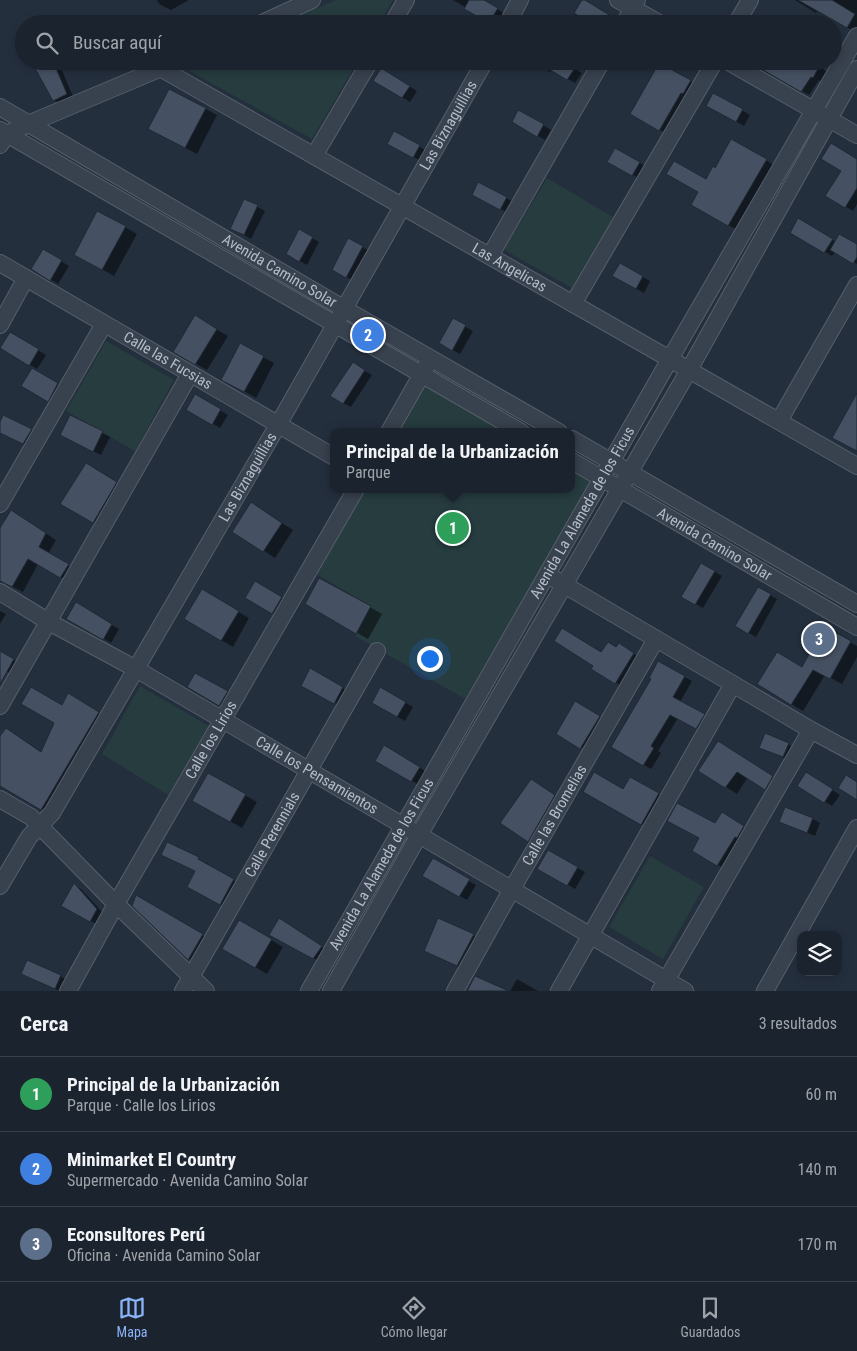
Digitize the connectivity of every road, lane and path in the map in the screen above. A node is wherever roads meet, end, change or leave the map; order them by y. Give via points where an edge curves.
1 (312, 0) edge
2 (406, 0) edge
3 (520, 0) edge
4 (618, 0) edge
5 (750, 0) edge
6 (635, 4) edge
7 (280, 15) edge
8 (397, 15) edge
9 (512, 15) edge
10 (629, 15) edge
11 (649, 15) edge
12 (741, 15) edge
13 (857, 36) edge
14 (857, 69) edge
15 (159, 70) edge
16 (164, 70) edge
17 (365, 70) edge
18 (480, 70) edge
19 (597, 70) edge
20 (710, 70) edge
21 (743, 70) edge
22 (842, 70) edge
23 (842, 70) edge
24 (0, 107) edge
25 (822, 115) junction
26 (28, 124) junction
27 (857, 135) edge
28 (2, 136) edge
29 (314, 156) junction
30 (402, 206) junction
31 (490, 256) junction
32 (0, 263) edge
33 (26, 278) junction
34 (857, 285) edge
35 (574, 304) junction
36 (343, 308) junction
37 (334, 323) junction
38 (104, 324) junction
39 (0, 325) edge
40 (431, 358) junction
41 (670, 359) junction
42 (690, 370) junction
43 (190, 374) junction
44 (422, 374) junction
45 (779, 421) junction
46 (278, 424) junction
47 (391, 428) edge
48 (514, 428) edge
49 (552, 428) edge
50 (575, 441) edge
51 (330, 455) edge
52 (611, 462) junction
53 (575, 464) edge
54 (857, 466) edge
55 (630, 472) junction
56 (602, 479) junction
57 (620, 489) junction
58 (354, 493) edge
59 (0, 504) edge
60 (548, 575) junction
61 (565, 585) junction
62 (0, 592) edge
63 (857, 604) edge
64 (48, 622) junction
65 (857, 627) edge
66 (656, 639) junction
67 (377, 652) dead end
68 (136, 669) junction
69 (733, 684) junction
70 (0, 706) edge
71 (223, 720) junction
72 (811, 730) junction
73 (857, 755) edge
74 (309, 770) junction
75 (0, 799) edge
76 (39, 825) junction
77 (404, 826) junction
78 (857, 828) edge
79 (419, 835) junction
80 (0, 886) edge
81 (512, 889) junction
82 (116, 904) junction
83 (591, 936) junction
84 (187, 984) edge
85 (663, 986) edge
86 (68, 991) edge
87 (206, 991) edge
88 (310, 991) edge
89 (331, 991) edge
90 (455, 991) edge
91 (559, 991) edge
92 (685, 991) edge
93 (765, 991) edge

1 - 7 street
2 - 8 street
3 - 9 street
4 - 6 street
5 - 12 street
6 - 10 street
6 - 11 street
13 - 22 street, Avenida La Alameda de los Ficus
14 - 25 street, Avenida La Alameda de los Ficus
15 - 26 street
16 - 29 street, Las Angelicas
17 - 29 street
18 - 30 street, Las Biznaguillias
19 - 31 street
20 - 35 street
21 - 25 street
23 - 25 street, Avenida La Alameda de los Ficus
24 - 26 street, Avenida Camino Solar
25 - 27 street
25 - 41 street, Avenida La Alameda de los Ficus
25 - 42 street, Avenida La Alameda de los Ficus
26 - 28 street
26 - 36 street, Avenida Camino Solar
28 - 37 street, Avenida Camino Solar
29 - 30 street, Las Angelicas
30 - 31 street, Las Angelicas
30 - 36 street, Las Biznaguillias
31 - 35 street, Las Angelicas
32 - 33 street, Calle las Fucsias
33 - 38 street, Calle las Fucsias
33 - 39 street
34 - 45 street
35 - 41 street, Las Angelicas
36 - 37 street, Las Biznaguillias
36 - 40 street, Avenida Camino Solar
37 - 44 street, Avenida Camino Solar
37 - 46 street, Las Biznaguillias
38 - 43 street, Calle las Fucsias
38 - 59 street
40 - 44 street
40 - 49 street, Avenida Camino Solar
41 - 42 street, Las Angelicas
41 - 52 street, Avenida La Alameda de los Ficus
42 - 45 street, Las Angelicas
42 - 55 street, Avenida La Alameda de los Ficus
43 - 46 street, Calle las Fucsias
43 - 64 street
44 - 47 street
44 - 48 street, Avenida Camino Solar
45 - 54 street, Las Angelicas
46 - 51 street, Calle las Fucsias
46 - 68 street, Las Biznaguillias
50 - 52 street, Avenida Camino Solar
52 - 55 street, Avenida Camino Solar
52 - 56 street, Avenida La Alameda de los Ficus
53 - 56 street, Avenida Camino Solar
55 - 57 street, Avenida La Alameda de los Ficus
55 - 63 street, Avenida Camino Solar
56 - 57 street, Avenida Camino Solar
56 - 60 street, Avenida La Alameda de los Ficus
57 - 61 street, Avenida La Alameda de los Ficus
57 - 65 street, Avenida Camino Solar
58 - 71 street, Calle los Lirios
60 - 61 street
60 - 77 street, Avenida La Alameda de los Ficus
61 - 66 street
61 - 79 street, Avenida La Alameda de los Ficus
62 - 64 street, Calle los Pensamientos
64 - 68 street, Calle los Pensamientos
64 - 70 street
66 - 69 street
66 - 81 street, Calle las Bromelias
67 - 74 street, Calle Perennials
68 - 71 street, Calle los Pensamientos
68 - 76 street, Las Biznaguillias via 52,813
69 - 72 street
69 - 83 street
71 - 74 street, Calle los Pensamientos
71 - 82 street, Calle los Lirios
72 - 73 street
72 - 85 street
74 - 77 street, Calle los Pensamientos
74 - 84 street, Calle Perennials
75 - 76 street
76 - 80 street, Las Biznaguillias
76 - 82 street
77 - 79 street, Calle los Pensamientos
77 - 88 street, Avenida La Alameda de los Ficus
78 - 93 street
79 - 81 street, Calle los Pensamientos
79 - 89 street, Avenida La Alameda de los Ficus
81 - 83 street, Calle los Pensamientos
81 - 90 street, Calle las Bromelias
82 - 84 street
82 - 86 street, Calle los Lirios
83 - 85 street, Calle los Pensamientos
83 - 91 street
84 - 87 street
85 - 92 street, Calle los Pensamientos

